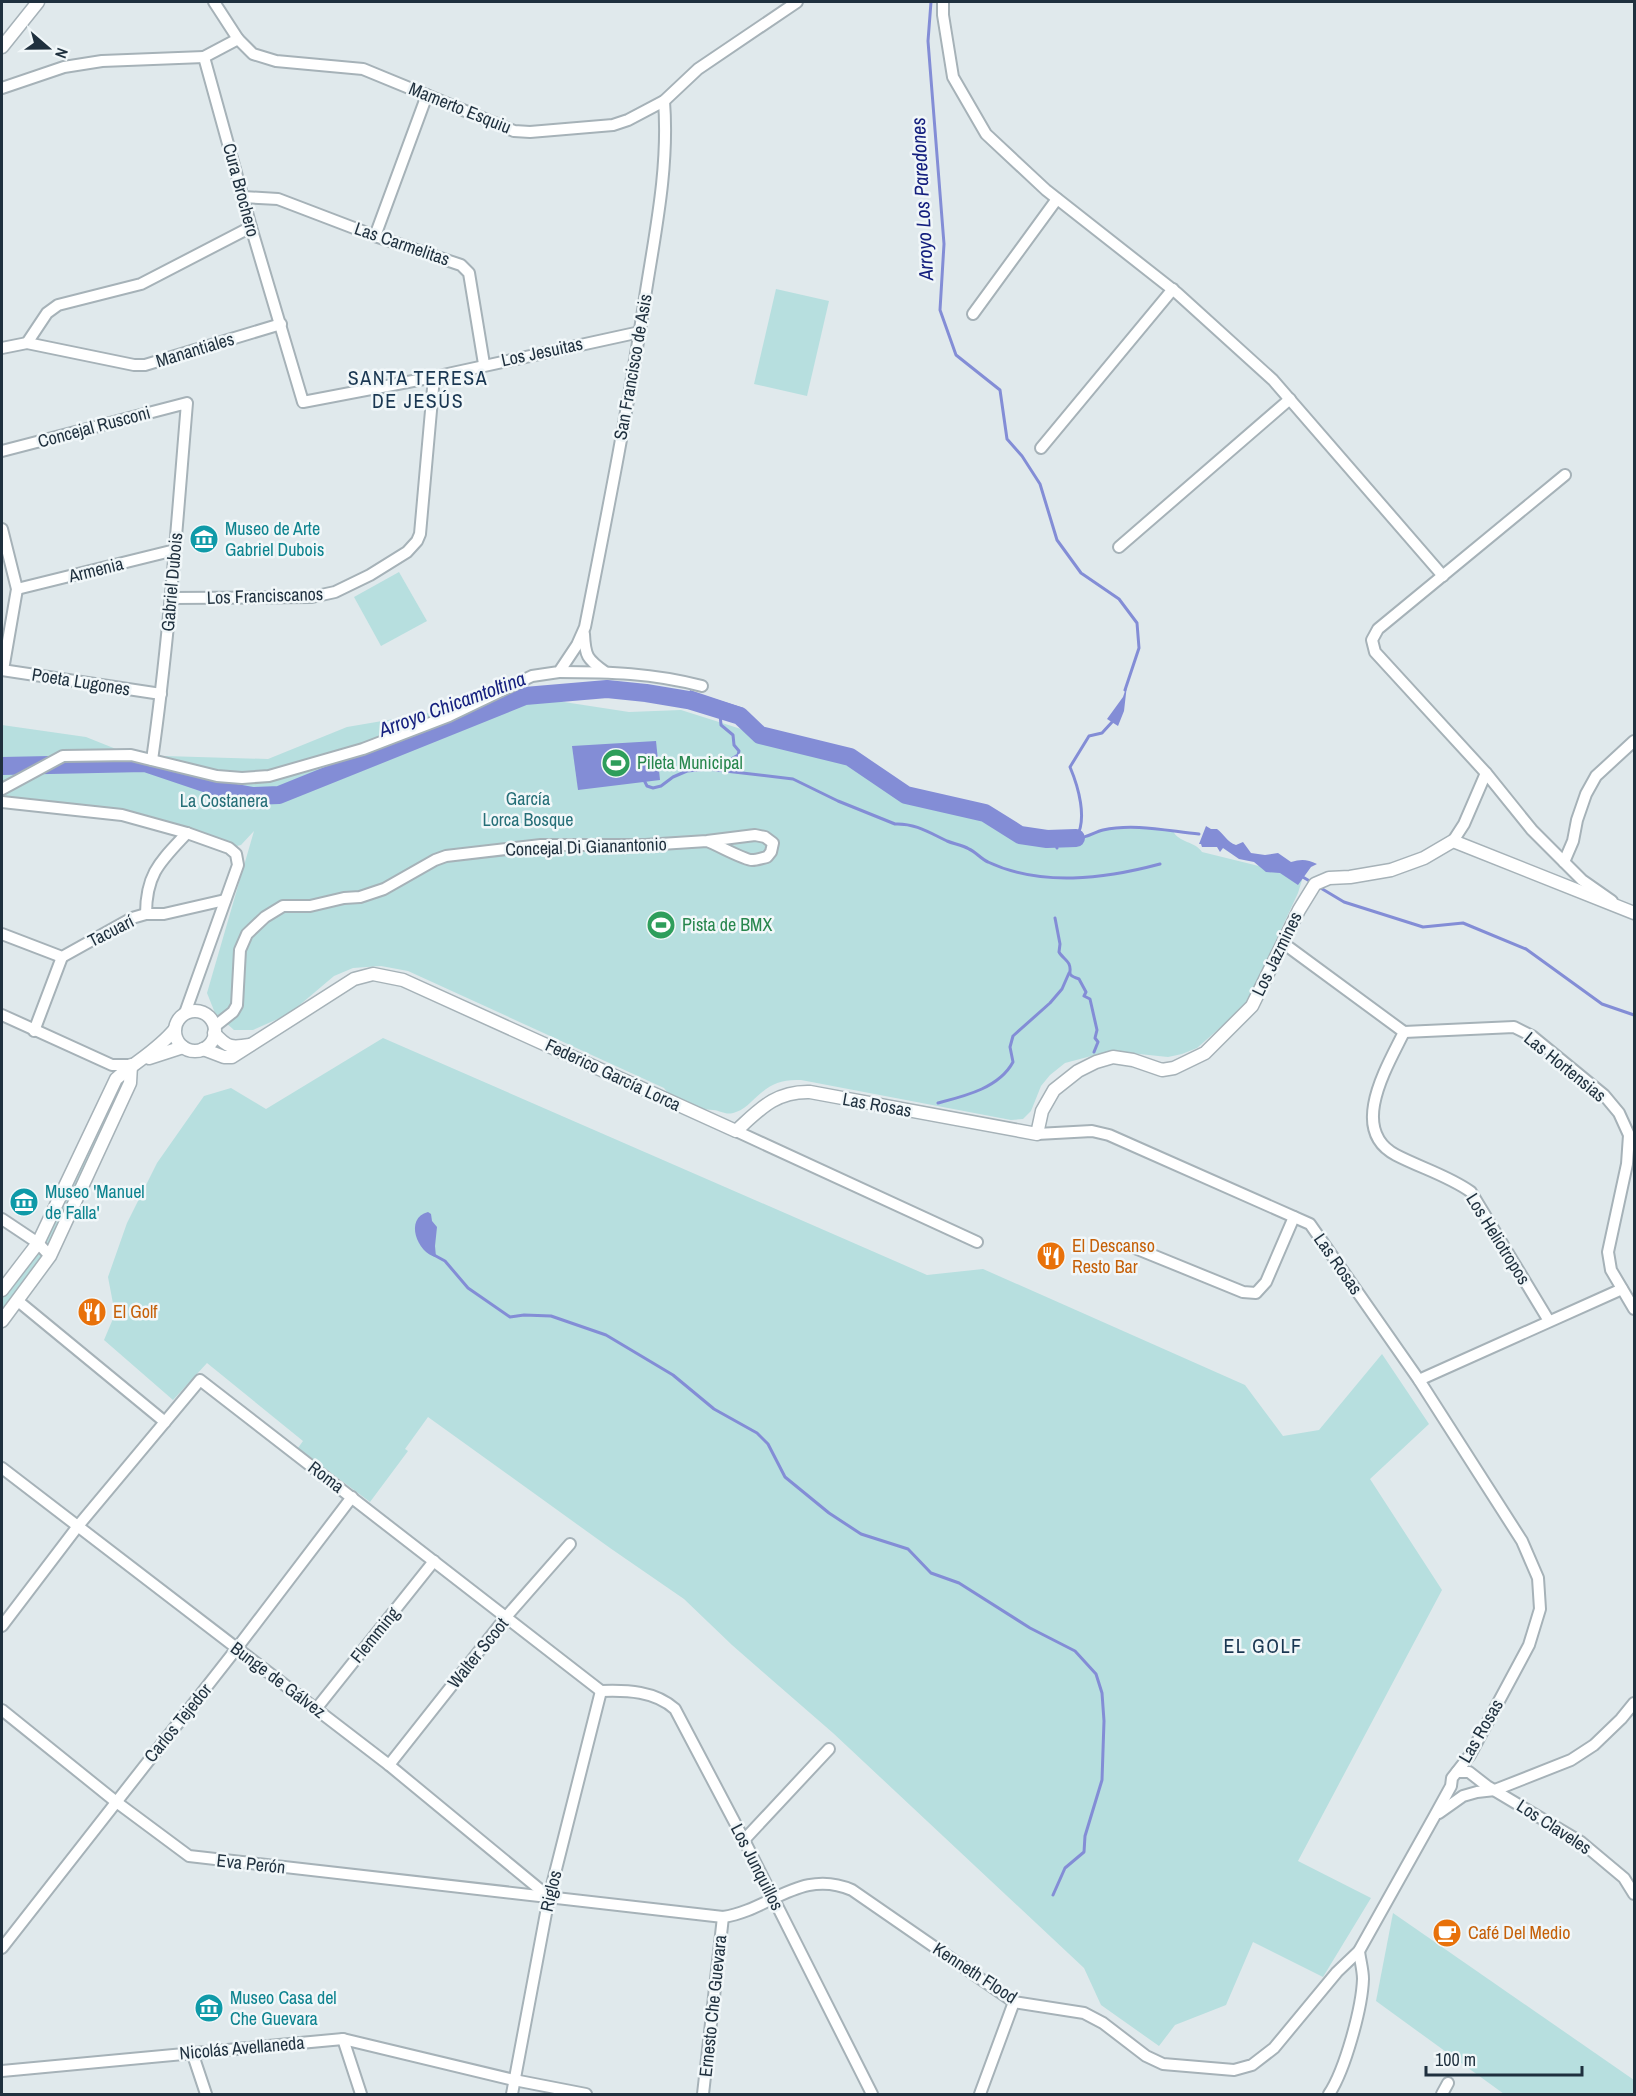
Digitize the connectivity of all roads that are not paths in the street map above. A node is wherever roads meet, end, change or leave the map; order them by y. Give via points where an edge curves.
1 (38, 2) edge
2 (214, 2) edge
3 (797, 2) edge
4 (943, 2) edge
5 (238, 39) junction
6 (2, 47) edge
7 (204, 57) junction
8 (2, 88) edge
9 (427, 95) junction
10 (664, 100) junction
11 (243, 197) junction
12 (1057, 199) junction
13 (251, 227) junction
14 (375, 236) junction
15 (1173, 290) junction
16 (973, 314) dead end
17 (281, 324) junction
18 (640, 332) junction
19 (27, 344) junction
20 (2, 348) edge
21 (484, 364) junction
22 (434, 376) junction
23 (1290, 399) junction
24 (303, 402) joint
25 (187, 403) joint
26 (1041, 448) dead end
27 (2, 451) edge
28 (1565, 475) dead end
29 (2, 529) edge
30 (1119, 547) dead end
31 (175, 550) junction
32 (1443, 576) junction
33 (17, 589) junction
34 (171, 598) junction
35 (583, 632) junction
36 (2, 670) edge
37 (559, 672) junction
38 (606, 672) junction
39 (702, 686) dead end
40 (161, 694) junction
41 (1635, 741) edge
42 (152, 760) junction
43 (1486, 773) junction
44 (2, 789) edge
45 (2, 802) edge
46 (187, 833) junction
47 (707, 841) junction
48 (1453, 841) junction
49 (1564, 862) junction
50 (225, 900) junction
51 (1630, 911) edge
52 (146, 914) junction
53 (2, 934) edge
54 (1283, 943) junction
55 (62, 957) junction
56 (185, 1013) junction
57 (2, 1015) edge
58 (175, 1029) junction
59 (214, 1030) junction
60 (34, 1031) junction
61 (1404, 1032) junction
62 (254, 1044) junction
63 (183, 1047) junction
64 (203, 1049) junction
65 (131, 1065) junction
66 (736, 1131) junction
67 (1037, 1134) junction
68 (1294, 1217) junction
69 (2, 1219) edge
70 (977, 1242) dead end
71 (38, 1243) junction
72 (1135, 1248) dead end
73 (50, 1256) junction
74 (1622, 1289) junction
75 (2, 1290) edge
76 (18, 1301) junction
77 (1635, 1309) edge
78 (2, 1321) edge
79 (1549, 1321) junction
80 (1419, 1380) junction
81 (165, 1422) junction
82 (2, 1468) edge
83 (352, 1497) junction
84 (78, 1526) junction
85 (570, 1544) dead end
86 (434, 1561) junction
87 (506, 1617) junction
88 (2, 1626) edge
89 (237, 1648) junction
90 (601, 1691) junction
91 (1635, 1703) edge
92 (316, 1709) junction
93 (2, 1710) edge
94 (829, 1749) dead end
95 (1470, 1755) junction
96 (389, 1765) junction
97 (1457, 1772) junction
98 (1473, 1775) junction
99 (1520, 1781) junction
100 (1451, 1786) junction
101 (1495, 1790) junction
102 (1467, 1795) junction
103 (115, 1801) junction
104 (1513, 1801) junction
105 (1434, 1817) junction
106 (744, 1840) junction
107 (1635, 1894) edge
108 (549, 1897) junction
109 (773, 1899) junction
110 (723, 1917) junction
111 (2, 1948) edge
112 (1359, 1951) junction
113 (1014, 2002) junction
114 (343, 2039) junction
115 (192, 2052) junction
116 (4, 2068) edge
117 (514, 2080) junction
118 (1448, 2083) dead end
119 (206, 2094) edge
120 (362, 2094) edge
121 (512, 2094) edge
122 (586, 2094) edge
123 (703, 2094) edge
124 (873, 2094) edge
125 (980, 2094) edge
126 (1329, 2094) edge
127 (1442, 2094) edge

1 - 6 street
2 - 5 street
3 - 10 street, Mamerto Esquiu via 698,69
4 - 12 street via 953,77 986,134
5 - 7 street
5 - 9 street, Mamerto Esquiu via 253,54 276,61 363,69
7 - 8 street via 92,62
7 - 11 street, Cura Brochero
9 - 10 street, Mamerto Esquiu via 514,130 530,132 613,125
9 - 14 street
10 - 18 street, San Francisco de Asis via 663,184
11 - 13 street, Cura Brochero
11 - 14 street, Las Carmelitas via 278,199
12 - 15 street
12 - 16 street
13 - 17 street, Cura Brochero
13 - 19 street via 141,284 58,305 47,313
14 - 21 street, Las Carmelitas via 460,265 469,273
15 - 23 street
15 - 26 street
17 - 19 street, Manantiales via 145,365
17 - 24 street, Cura Brochero
18 - 21 street, Los Jesuitas
18 - 35 street, San Francisco de Asis
19 - 20 street, Manantiales
21 - 22 street, Los Jesuitas
22 - 24 street, Los Jesuitas
22 - 34 street, Los Franciscanos via 420,534 407,552 328,595
23 - 30 street
23 - 32 street
25 - 27 street, Concejal Rusconi
25 - 31 street, Gabriel Dubois
28 - 32 street
29 - 33 street
31 - 33 street, Armenia
31 - 34 street, Gabriel Dubois
32 - 43 street via 1378,629 1372,640 1375,652
33 - 36 street
34 - 40 street, Gabriel Dubois
35 - 37 street, San Francisco de Asis
35 - 38 street, San Francisco de Asis via 586,656
36 - 40 street, Poeta Lugones
37 - 38 street
37 - 42 street via 532,676 449,716 363,749 268,776 217,776
38 - 39 street via 669,678
40 - 42 street, Gabriel Dubois
41 - 49 street via 1596,776 1586,794
42 - 44 street via 131,755 63,756
43 - 48 street, Los Jazmines
43 - 49 street
45 - 46 street via 122,815
46 - 50 street via 236,854 238,865
46 - 52 street via 152,875 146,892
47 - 47 street, Concejal Di Gianantonio via 752,860 767,857 773,843 755,835
47 - 59 street, Concejal Di Gianantonio via 541,845 446,856 384,889 360,897 310,906 283,906 247,934 240,950 237,1005
48 - 51 street
48 - 54 street, Los Jazmines via 1424,858 1391,870 1320,880
49 - 51 street via 1581,880
50 - 52 street, Tacuarí via 165,914
50 - 56 street
52 - 55 street, Tacuarí
53 - 55 street
54 - 61 street
54 - 67 street, Los Jazmines via 1252,1006 1204,1053 1162,1070 1113,1057 1087,1066 1054,1090 1042,1111
55 - 60 street
56 - 58 street
56 - 59 street via 203,1013 212,1021
57 - 60 street
58 - 63 street via 176,1039
58 - 65 street
59 - 62 street via 225,1045
59 - 64 street via 209,1045
60 - 65 street via 112,1065
61 - 74 street, Las Hortensias via 1514,1027 1532,1036 1604,1095 1619,1113 1629,1135 1627,1164 1608,1252 1611,1270
61 - 79 street, Los Heliotropos via 1371,1115 1382,1146 1471,1192
62 - 64 street, Federico García Lorca via 232,1057
62 - 66 street, Federico García Lorca via 354,979 372,974 389,976
63 - 64 street, Federico García Lorca via 191,1051
63 - 65 street, Federico García Lorca
65 - 71 street via 116,1079
65 - 73 street via 130,1083
66 - 67 street, Las Rosas via 768,1102 796,1092 810,1092
66 - 70 street, Federico García Lorca
67 - 68 street, Las Rosas via 1092,1131 1109,1136
68 - 72 street via 1266,1282 1256,1293 1243,1292
68 - 80 street, Las Rosas via 1310,1224
69 - 71 street
71 - 73 street
71 - 75 street
73 - 76 street
74 - 77 street, Las Hortensias
74 - 79 street
76 - 78 street
76 - 81 street
79 - 80 street
80 - 95 street, Las Rosas via 1522,1541 1538,1578 1540,1609 1529,1645
81 - 83 street, Roma via 200,1380
81 - 84 street, Roma
82 - 84 street, Bunge de Gálvez
83 - 86 street, Roma
83 - 89 street, Carlos Tejedor
84 - 88 street, Roma
84 - 89 street, Bunge de Gálvez
85 - 87 street, Walter Scoot
86 - 87 street, Roma
86 - 92 street, Flemming
87 - 90 street, Roma
87 - 96 street, Walter Scoot
89 - 92 street, Bunge de Gálvez
89 - 103 street, Carlos Tejedor
90 - 106 street, Los Junquillos via 626,1690 657,1697 675,1709
90 - 108 street, Riglos
91 - 99 street via 1594,1745 1571,1760
92 - 96 street, Bunge de Gálvez
93 - 103 street, Eva Perón
94 - 106 street
95 - 97 street, Las Rosas
95 - 98 street
96 - 108 street, Bunge de Gálvez
97 - 98 street
97 - 100 street
98 - 101 street, Los Claveles
98 - 102 street via 1475,1787
99 - 101 street
99 - 104 street via 1513,1790
100 - 102 street via 1455,1793
100 - 105 street
101 - 102 street
101 - 104 street, Los Claveles
102 - 105 street
103 - 108 street, Eva Perón via 189,1856 198,1858
103 - 111 street, Carlos Tejedor
104 - 107 street, Los Claveles via 1581,1842 1624,1878
105 - 112 street
106 - 109 street, Los Junquillos
108 - 110 street, Kenneth Flood
108 - 117 street, Riglos
109 - 110 street, Kenneth Flood
109 - 113 street, Kenneth Flood via 815,1884 836,1884 852,1890
109 - 124 street, Los Junquillos
110 - 123 street, Ernesto Che Guevara
112 - 113 street, Kenneth Flood via 1274,2048 1252,2065 1234,2070 1163,2064 1084,2013
112 - 126 street via 1363,1977 1359,2012
113 - 125 street
114 - 115 street, Nicolás Avellaneda
114 - 117 street, Nicolás Avellaneda
114 - 120 street
115 - 116 street, Nicolás Avellaneda
115 - 119 street
117 - 121 street, Riglos
117 - 122 street, Nicolás Avellaneda
118 - 127 street

